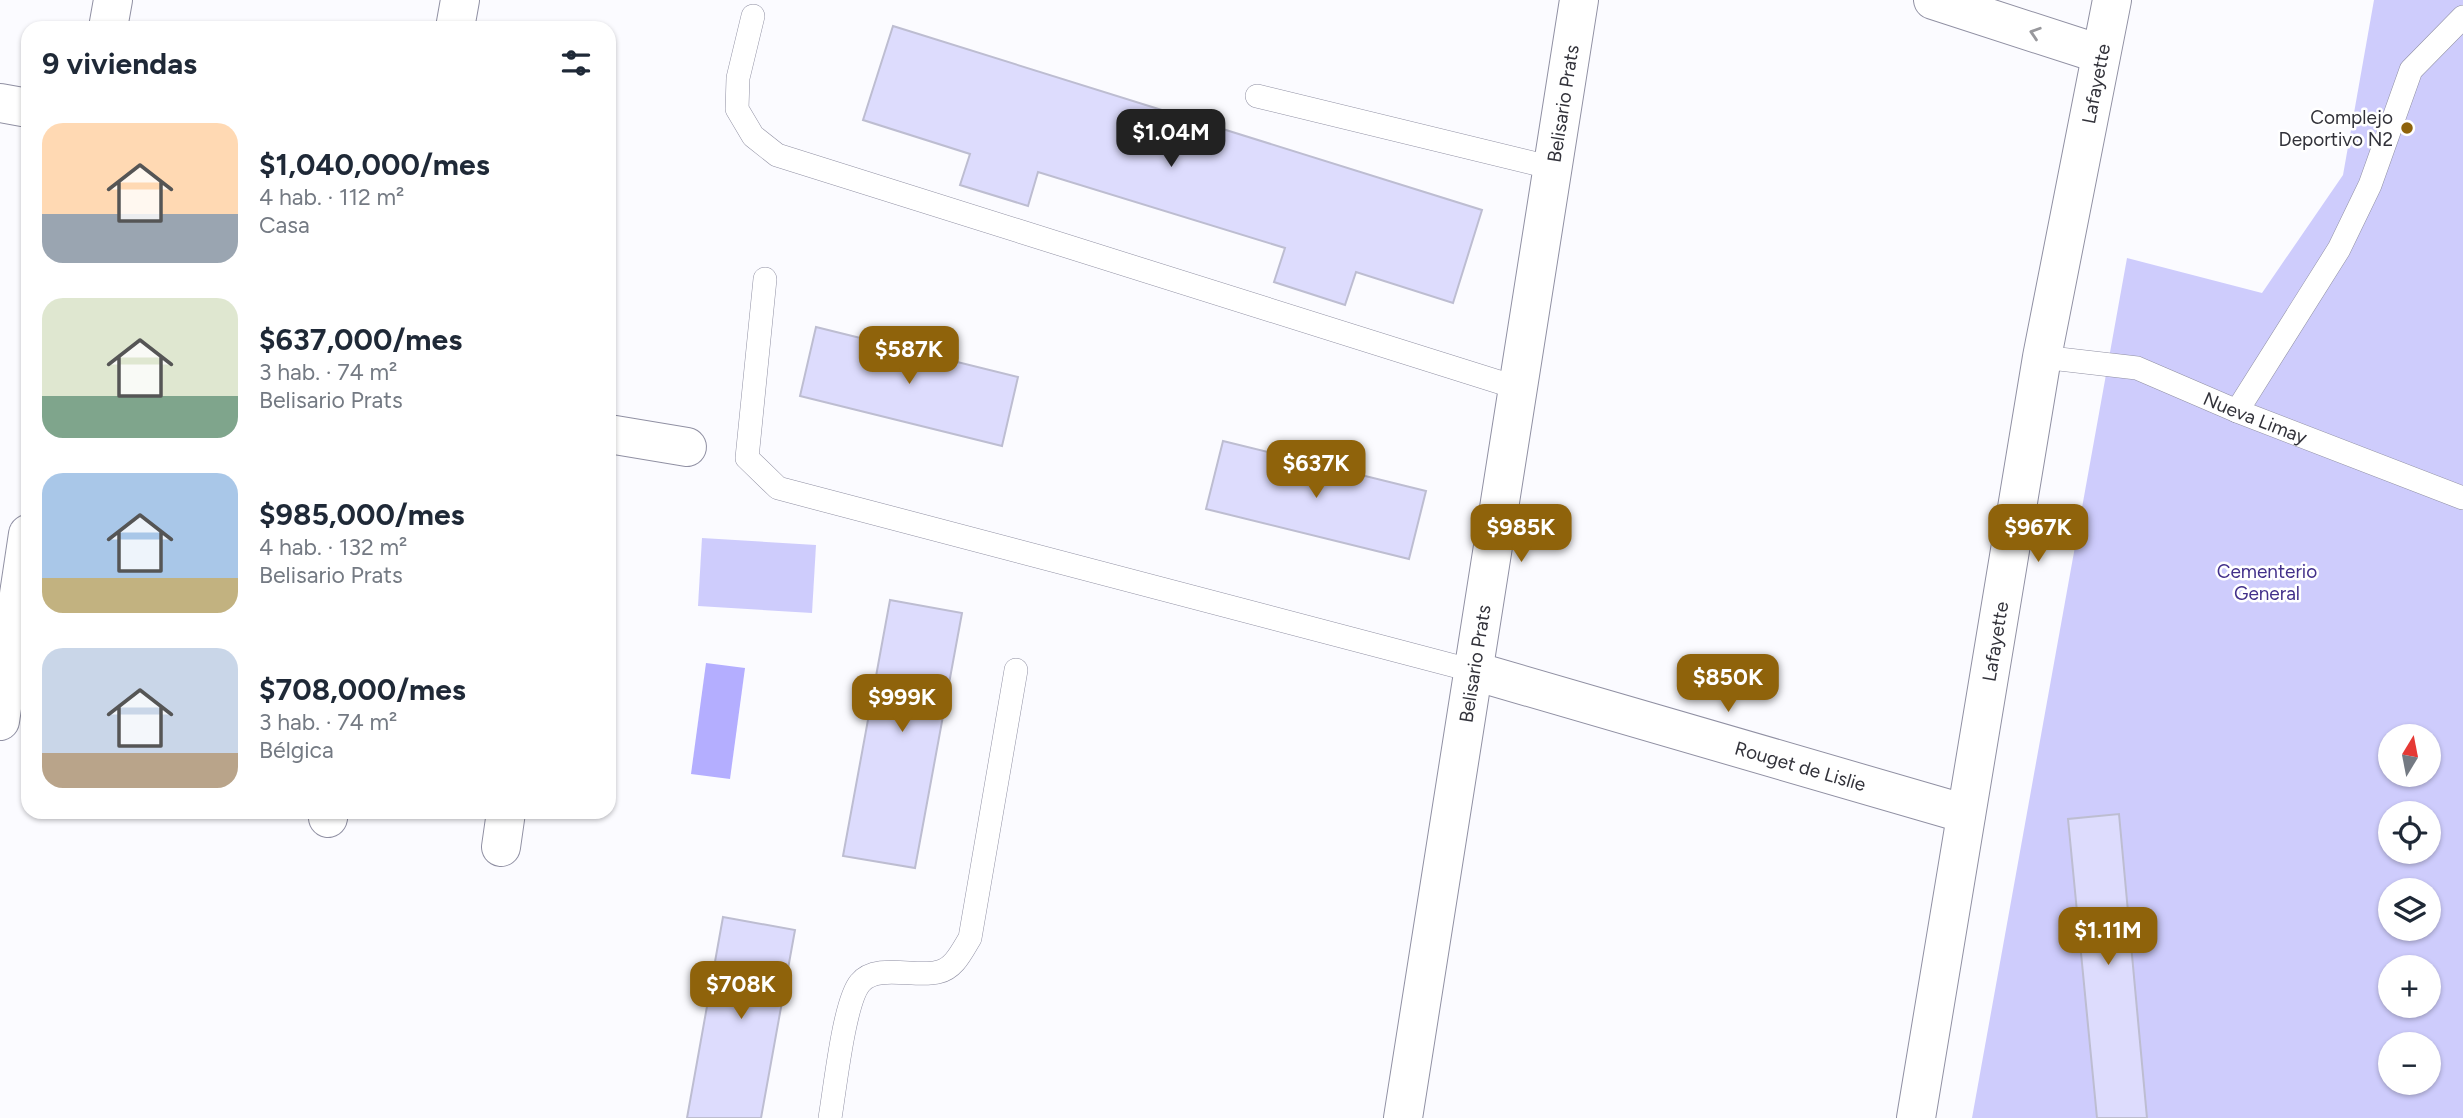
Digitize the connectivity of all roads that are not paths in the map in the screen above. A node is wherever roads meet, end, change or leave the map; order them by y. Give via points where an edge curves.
1 (113, 0) edge
2 (460, 0) edge
3 (1580, 0) edge
4 (1933, 0) edge
5 (2112, 0) edge
6 (753, 16) dead end
7 (2463, 16) edge
8 (109, 21) edge
9 (456, 21) edge
10 (2100, 54) junction
11 (1257, 96) dead end
12 (0, 103) edge
13 (21, 107) edge
14 (1553, 168) junction
15 (765, 279) dead end
16 (2042, 356) junction
17 (1518, 388) junction
18 (2237, 411) junction
19 (616, 435) edge
20 (687, 447) dead end
21 (2463, 498) edge
22 (18, 548) edge
23 (1016, 670) dead end
24 (1474, 671) junction
25 (0, 721) edge
26 (1966, 814) junction
27 (830, 1118) edge
28 (1404, 1118) edge
29 (1916, 1118) edge

1 - 8 street
2 - 9 street
3 - 14 street, Belisario Prats
10 -> 4 street
5 - 10 street, Lafayette
6 - 17 lane via 738,78 737,109 752,136 778,155
7 - 18 lane via 2411,70 2370,185 2339,249
10 - 16 street, Lafayette
11 - 14 lane
12 - 13 street
14 - 17 street, Belisario Prats
15 - 24 lane via 747,458 778,488
16 - 18 lane, Nueva Limay via 2137,368
16 - 26 street, Lafayette
17 - 24 street, Belisario Prats
18 - 21 lane, Nueva Limay
19 - 20 street
22 - 25 street
23 - 27 lane via 970,938 957,960 939,972 881,972 862,980 851,998
24 - 26 street, Rouget de Lislie
24 - 28 street, Belisario Prats
26 - 29 street, Lafayette

